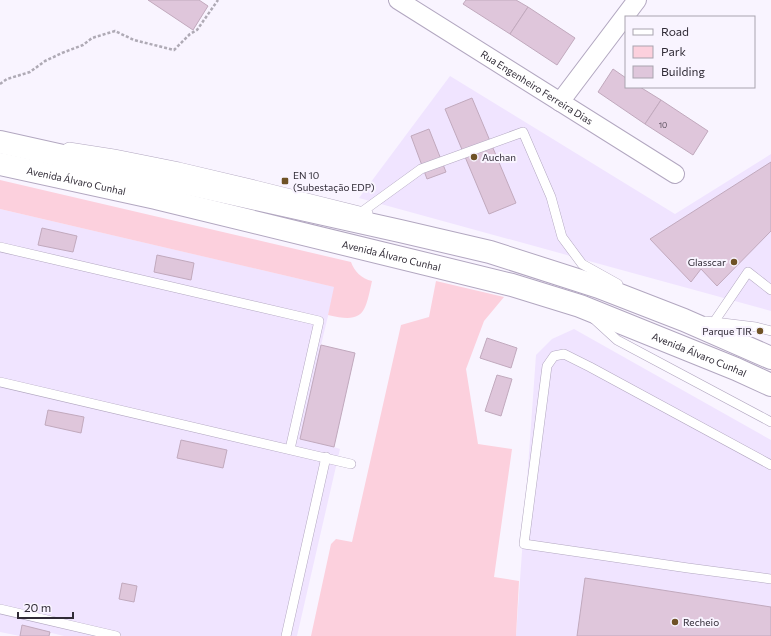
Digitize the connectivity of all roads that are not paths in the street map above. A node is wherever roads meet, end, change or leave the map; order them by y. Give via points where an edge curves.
1 (398, 0) edge
2 (637, 0) edge
3 (560, 102) junction
4 (0, 142) edge
5 (51, 152) junction
6 (0, 164) edge
7 (675, 174) dead end
8 (363, 211) junction
9 (398, 244) junction
10 (0, 247) edge
11 (771, 290) edge
12 (580, 306) junction
13 (684, 320) junction
14 (714, 322) junction
15 (771, 331) edge
16 (771, 358) edge
17 (0, 382) edge
18 (771, 385) edge
19 (771, 422) edge
20 (290, 449) junction
21 (326, 458) junction
22 (351, 464) dead end
23 (771, 465) edge
24 (771, 578) edge
25 (0, 609) edge
26 (116, 636) edge
27 (286, 636) edge

1 - 3 street, Rua Engenheiro Ferreira Dias
2 - 3 street
3 - 7 street, Rua Engenheiro Ferreira Dias
4 - 5 main road, Avenida Álvaro Cunhal
5 - 8 lane via 70,147 114,154
5 - 9 main road, Avenida Álvaro Cunhal
6 - 9 main road, Avenida Álvaro Cunhal via 156,198
8 - 9 lane via 377,216
8 - 13 lane via 421,169 523,132 551,197 562,237 582,264
9 - 12 main road, Avenida Álvaro Cunhal via 512,286
9 - 13 main road, Avenida Álvaro Cunhal via 490,252 599,287
10 - 20 lane via 319,321
11 - 14 lane via 748,272
12 - 18 main road, Avenida Álvaro Cunhal
12 - 19 lane via 617,340
13 - 14 lane
13 - 16 main road, Avenida Álvaro Cunhal
14 - 15 lane
17 - 20 lane
20 - 21 lane
21 - 22 lane
21 - 27 lane
23 - 24 lane via 584,364 564,354 554,356 546,366 524,544
25 - 26 lane

